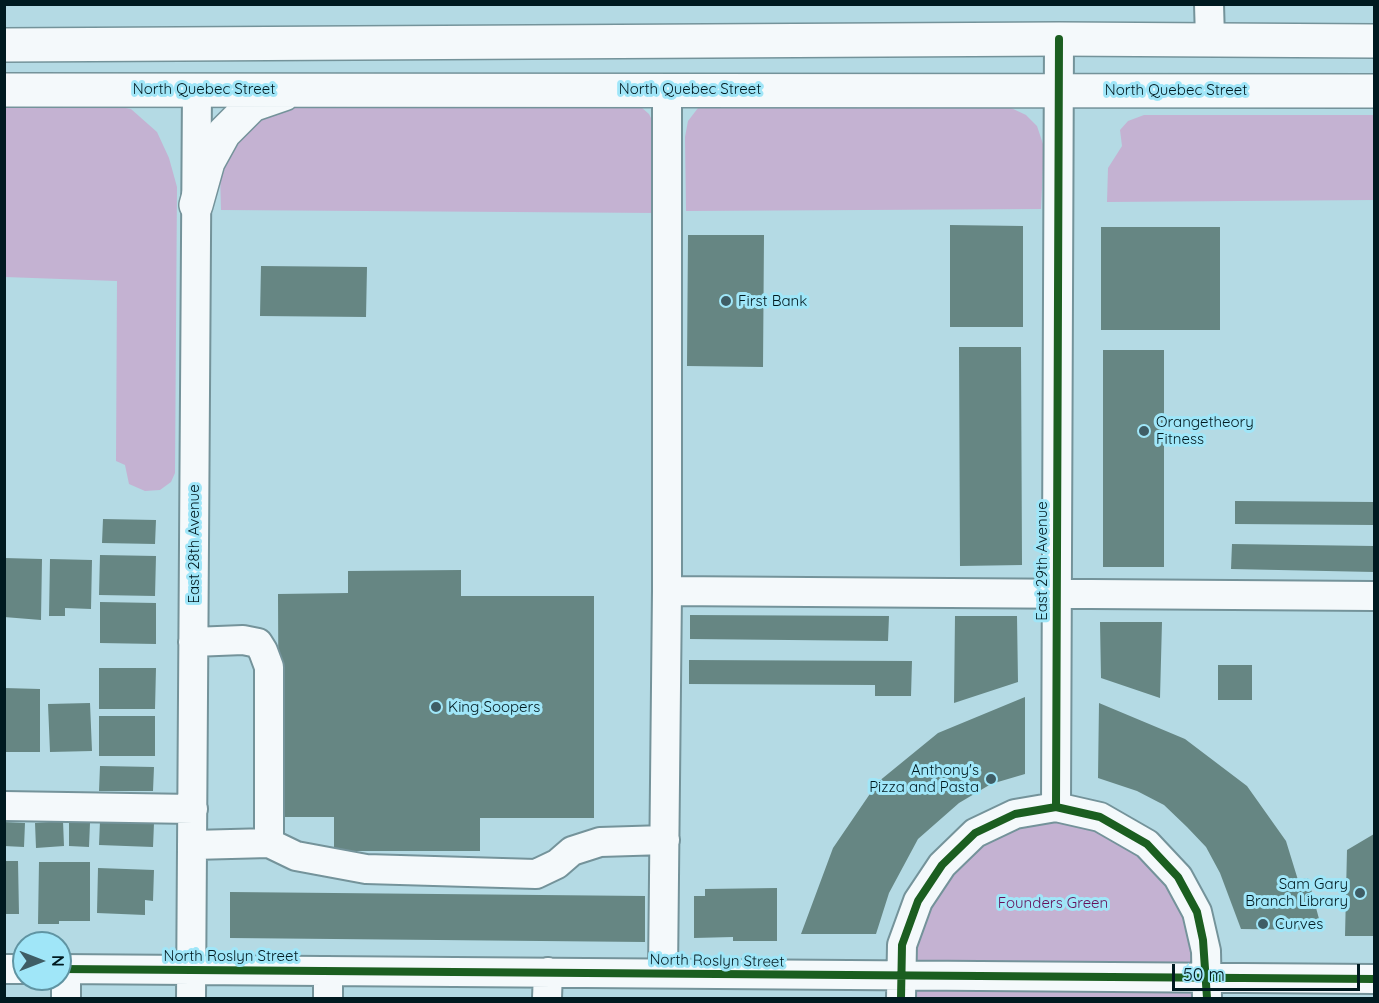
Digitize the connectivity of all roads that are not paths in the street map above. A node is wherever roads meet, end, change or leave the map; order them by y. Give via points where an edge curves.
1 (1209, 4) edge
2 (1059, 39) junction
3 (1210, 39) junction
4 (1374, 41) edge
5 (265, 43) junction
6 (4, 45) edge
7 (197, 89) junction
8 (326, 89) junction
9 (667, 89) junction
10 (4, 90) edge
11 (1057, 90) junction
12 (1374, 91) edge
13 (196, 205) junction
14 (667, 591) junction
15 (1055, 593) junction
16 (1374, 596) edge
17 (194, 642) junction
18 (4, 806) edge
19 (1056, 807) junction
20 (193, 809) junction
21 (665, 840) junction
22 (269, 843) junction
23 (193, 845) junction
24 (72, 969) edge
25 (192, 969) junction
26 (328, 970) junction
27 (663, 973) junction
28 (1374, 979) edge
29 (548, 986) edge
30 (901, 988) edge
31 (1207, 989) edge
32 (192, 999) edge
33 (328, 999) edge

1 - 3 street
2 - 3 main road
2 - 5 main road
2 - 11 street, East 29th Avenue
3 - 4 main road
5 - 6 main road
5 - 7 main road via 215,64 201,76
7 - 8 main road, North Quebec Street
7 - 10 main road, North Quebec Street
7 - 13 street, East 28th Avenue
8 - 9 main road, North Quebec Street
8 - 13 main road via 271,97 242,114 224,133 208,162
9 - 11 main road, North Quebec Street
9 - 14 street
11 - 12 main road, North Quebec Street
11 - 15 street, East 29th Avenue
13 - 17 street, East 28th Avenue
14 - 15 street
14 - 21 street
15 - 16 street
15 - 19 street, East 29th Avenue
17 - 20 street, East 28th Avenue
17 - 22 street via 258,643 269,667
18 - 20 street
19 - 30 street via 1015,814 975,833 942,864 918,901 902,945
19 - 31 street via 1100,817 1147,844 1178,877 1197,912 1206,951
20 - 23 street, East 28th Avenue
21 - 22 street via 600,842 572,851 536,874 366,869 296,856
21 - 27 street
22 - 23 street
23 - 25 street, East 28th Avenue
24 - 25 street, North Roslyn Street
25 - 26 street, North Roslyn Street
25 - 32 street, East 28th Avenue
26 - 29 street, North Roslyn Street
26 - 33 street
27 - 29 street, North Roslyn Street
27 - 30 street, North Roslyn Street
28 - 31 street, North Roslyn Street
30 - 31 street, North Roslyn Street

